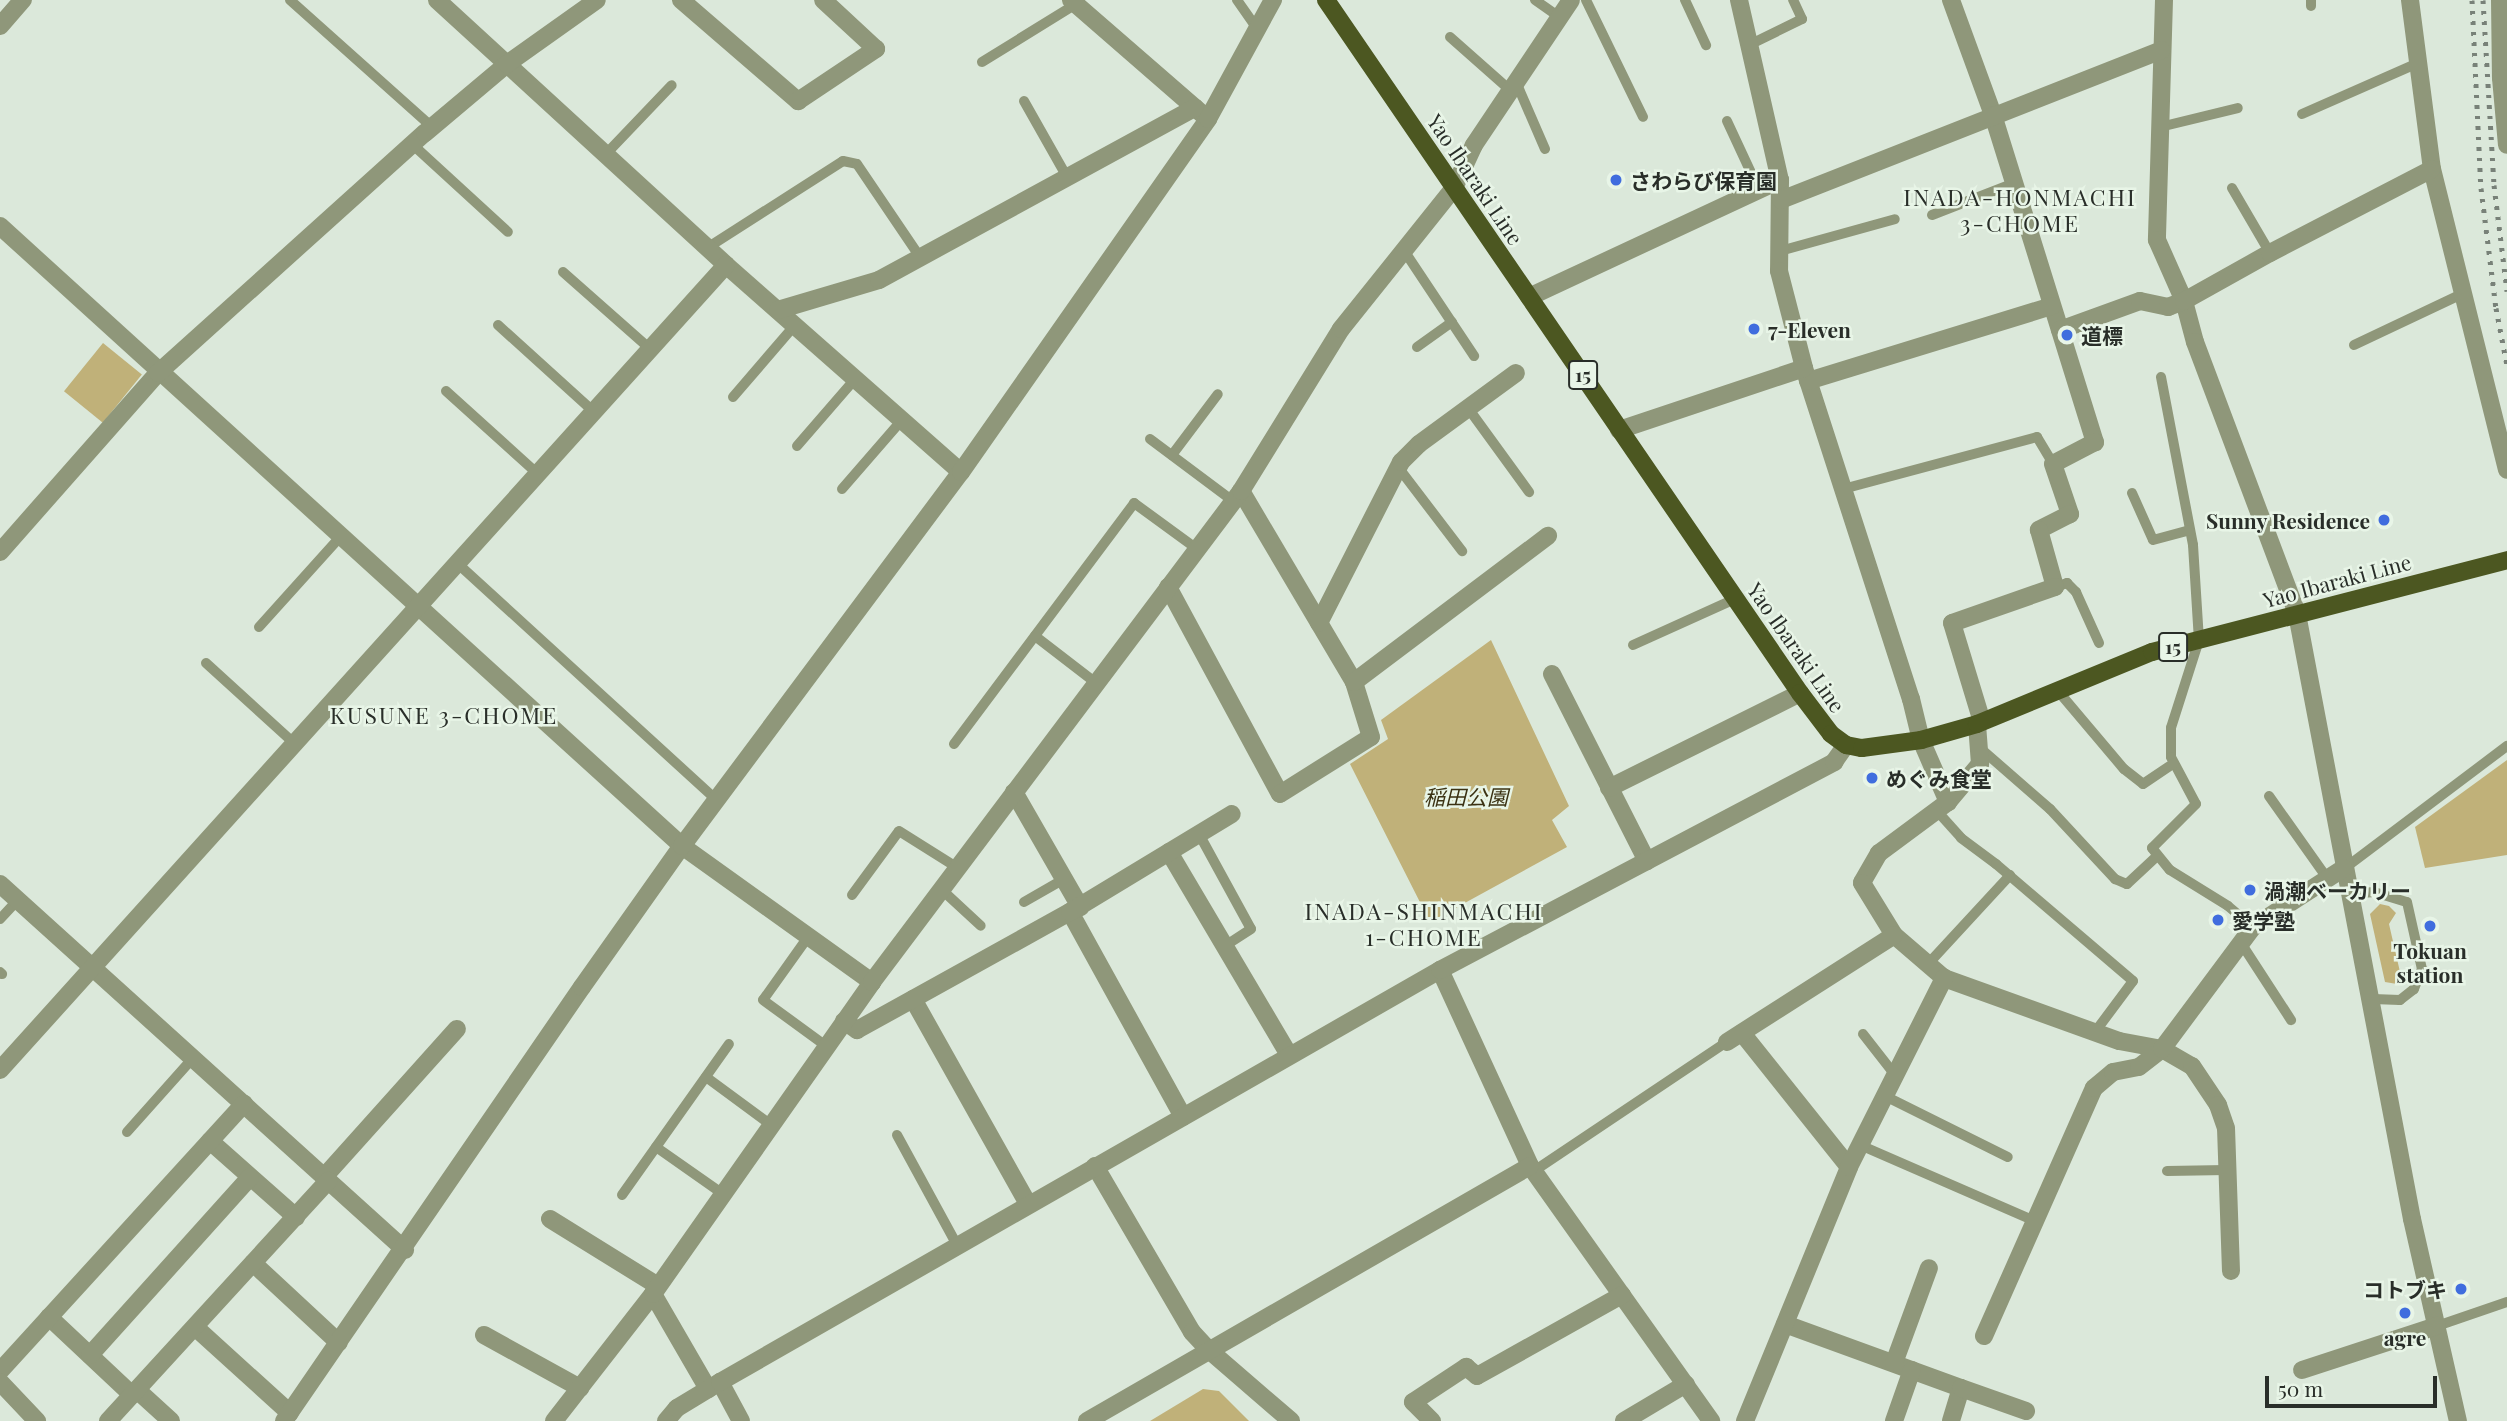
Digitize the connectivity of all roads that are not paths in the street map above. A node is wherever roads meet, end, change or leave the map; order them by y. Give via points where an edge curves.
1 (23, 0) edge
2 (290, 0) edge
3 (437, 0) edge
4 (597, 0) edge
5 (681, 0) edge
6 (823, 0) edge
7 (1237, 0) edge
8 (1273, 0) edge
9 (1326, 0) edge
10 (1535, 0) edge
11 (1571, 0) edge
12 (1586, 0) edge
13 (1685, 0) edge
14 (1739, 0) edge
15 (1793, 0) edge
16 (1951, 0) edge
17 (2164, 0) edge
18 (2410, 0) edge
19 (2500, 0) edge
20 (1074, 2) edge
21 (1559, 17) junction
22 (0, 26) edge
23 (1257, 29) junction
24 (1450, 37) dead end
25 (1706, 45) dead end
26 (1749, 45) junction
27 (2162, 50) junction
28 (982, 62) dead end
29 (2418, 63) junction
30 (507, 64) junction
31 (672, 85) dead end
32 (1513, 86) junction
33 (1024, 102) dead end
34 (2238, 108) dead end
35 (1201, 113) junction
36 (2302, 114) dead end
37 (1993, 115) junction
38 (1643, 117) dead end
39 (1727, 121) dead end
40 (432, 127) junction
41 (2160, 127) junction
42 (412, 144) junction
43 (2507, 145) edge
44 (1545, 149) dead end
45 (606, 155) junction
46 (2431, 169) junction
47 (1068, 177) junction
48 (1780, 180) junction
49 (2014, 183) junction
50 (1454, 188) junction
51 (2232, 188) dead end
52 (1759, 190) junction
53 (1781, 200) junction
54 (1932, 215) dead end
55 (1895, 219) dead end
56 (0, 226) edge
57 (508, 232) dead end
58 (708, 248) junction
59 (1780, 251) junction
60 (1405, 252) junction
61 (2270, 253) junction
62 (920, 257) junction
63 (726, 265) junction
64 (563, 272) dead end
65 (2462, 294) junction
66 (1529, 297) junction
67 (2184, 301) junction
68 (2052, 306) junction
69 (778, 310) junction
70 (1452, 323) junction
71 (498, 325) dead end
72 (795, 325) junction
73 (2060, 330) junction
74 (2354, 345) dead end
75 (1417, 347) dead end
76 (650, 349) junction
77 (1474, 356) dead end
78 (158, 373) junction
79 (1516, 373) dead end
80 (1806, 375) junction
81 (2161, 376) dead end
82 (855, 379) junction
83 (446, 391) dead end
84 (1219, 394) dead end
85 (733, 397) dead end
86 (1468, 408) junction
87 (594, 412) junction
88 (902, 420) junction
89 (1619, 430) junction
90 (1150, 439) dead end
91 (797, 446) dead end
92 (1172, 455) junction
93 (2053, 464) junction
94 (1398, 467) junction
95 (2507, 470) edge
96 (961, 472) junction
97 (538, 474) junction
98 (842, 489) dead end
99 (1843, 489) junction
100 (1529, 492) dead end
101 (2132, 493) dead end
102 (1237, 496) junction
103 (2190, 530) junction
104 (340, 537) junction
105 (1548, 537) dead end
106 (1197, 549) junction
107 (1462, 551) dead end
108 (0, 552) edge
109 (2507, 560) edge
110 (457, 563) junction
111 (1168, 587) junction
112 (2055, 587) junction
113 (1735, 599) junction
114 (417, 608) junction
115 (2297, 614) junction
116 (1319, 623) junction
117 (259, 627) dead end
118 (1035, 636) junction
119 (2199, 640) junction
120 (2099, 643) dead end
121 (1633, 645) dead end
122 (206, 663) dead end
123 (1552, 674) dead end
124 (1354, 682) junction
125 (1096, 683) junction
126 (2058, 691) junction
127 (1800, 694) junction
128 (1979, 723) junction
129 (1921, 740) junction
130 (294, 743) junction
131 (954, 744) dead end
132 (1846, 745) junction
133 (2507, 746) edge
134 (1979, 747) junction
135 (2174, 763) junction
136 (1609, 788) junction
137 (1014, 792) junction
138 (2269, 796) dead end
139 (716, 800) junction
140 (1942, 806) junction
141 (1232, 814) dead end
142 (1199, 834) junction
143 (682, 846) junction
144 (1169, 852) junction
145 (2156, 857) junction
146 (1647, 861) junction
147 (958, 868) junction
148 (2344, 868) junction
149 (2010, 875) junction
150 (2327, 877) junction
151 (1064, 880) junction
152 (0, 884) edge
153 (941, 890) junction
154 (2351, 894) junction
155 (852, 895) dead end
156 (18, 900) junction
157 (1024, 902) dead end
158 (1075, 909) junction
159 (0, 919) edge
160 (981, 926) dead end
161 (2253, 927) junction
162 (1894, 935) junction
163 (808, 937) junction
164 (2241, 943) junction
165 (1225, 946) junction
166 (1928, 964) junction
167 (91, 967) junction
168 (1440, 970) junction
169 (1944, 978) junction
170 (872, 982) junction
171 (914, 999) junction
172 (2373, 999) junction
173 (2291, 1020) dead end
174 (845, 1021) junction
175 (457, 1029) dead end
176 (2095, 1032) junction
177 (1863, 1034) dead end
178 (1735, 1038) junction
179 (729, 1044) dead end
180 (826, 1046) junction
181 (2162, 1049) junction
182 (1290, 1055) junction
183 (192, 1058) junction
184 (0, 1070) edge
185 (1895, 1075) junction
186 (706, 1077) junction
187 (1885, 1096) junction
188 (244, 1104) junction
189 (1183, 1117) junction
190 (771, 1125) junction
191 (127, 1132) dead end
192 (897, 1135) dead end
193 (210, 1141) junction
194 (1860, 1145) junction
195 (656, 1147) junction
196 (2008, 1157) dead end
197 (1095, 1166) junction
198 (1849, 1167) junction
199 (1532, 1168) junction
200 (2226, 1170) junction
201 (2166, 1171) dead end
202 (250, 1177) junction
203 (326, 1179) junction
204 (723, 1194) junction
205 (622, 1195) dead end
206 (1028, 1204) junction
207 (296, 1217) junction
208 (550, 1219) dead end
209 (2035, 1221) junction
210 (957, 1245) junction
211 (405, 1250) junction
212 (253, 1263) junction
213 (1929, 1268) dead end
214 (2231, 1271) dead end
215 (655, 1290) junction
216 (1622, 1296) junction
217 (2507, 1302) edge
218 (49, 1317) junction
219 (1785, 1324) junction
220 (2437, 1326) junction
221 (195, 1327) junction
222 (484, 1335) dead end
223 (1984, 1336) dead end
224 (339, 1343) junction
225 (1210, 1351) junction
226 (90, 1355) junction
227 (1894, 1363) junction
228 (1912, 1370) junction
229 (2302, 1370) dead end
230 (0, 1371) edge
231 (0, 1382) edge
232 (1686, 1384) junction
233 (714, 1386) junction
234 (580, 1388) junction
235 (1961, 1388) junction
236 (134, 1392) junction
237 (2026, 1411) dead end
238 (287, 1417) edge
239 (37, 1421) edge
240 (108, 1421) edge
241 (171, 1421) edge
242 (554, 1421) edge
243 (666, 1421) edge
244 (741, 1421) edge
245 (1087, 1421) edge
246 (1291, 1421) edge
247 (1432, 1421) edge
248 (1624, 1421) edge
249 (1711, 1421) edge
250 (1745, 1421) edge
251 (1894, 1421) edge
252 (1951, 1421) edge
253 (2458, 1421) edge

1 - 22 street
2 - 40 lane
3 - 30 street
4 - 30 street
5 - 6 street via 798,101 876,48
7 - 23 lane
8 - 23 street
9 - 50 main road, Yao Ibaraki Line / 15
10 - 21 lane
11 - 21 street
12 - 38 lane
13 - 25 lane
14 - 26 street
15 - 26 lane via 1802,19
16 - 37 street
17 - 27 street
18 - 29 street
19 - 43 street
20 - 28 lane
20 - 35 street
21 - 32 street
23 - 35 street
24 - 32 lane
26 - 48 street
27 - 37 street
27 - 41 street
29 - 36 lane
29 - 46 street
30 - 40 street
30 - 45 street
31 - 45 lane
32 - 44 lane
32 - 50 street via 1474,145
33 - 47 lane
34 - 41 lane
35 - 47 street
35 - 96 street
37 - 49 street
37 - 53 street
39 - 52 lane
40 - 42 street
41 - 67 street via 2157,240
42 - 57 lane
42 - 78 street
45 - 58 street
46 - 61 street
46 - 65 street
47 - 62 street
48 - 52 street
48 - 53 street
49 - 54 lane
49 - 68 street
50 - 60 street
50 - 66 main road, Yao Ibaraki Line / 15
51 - 61 lane
52 - 66 street
53 - 59 street
55 - 59 lane
56 - 78 street
58 - 62 lane via 843,160 858,164
58 - 63 street
59 - 80 street via 1779,271
60 - 70 lane
60 - 102 street via 1341,329
61 - 67 street
62 - 69 street via 879,279
63 - 69 street
63 - 76 street
64 - 76 lane
65 - 74 lane
65 - 95 street
66 - 89 main road, Yao Ibaraki Line / 15
67 - 73 street via 2168,307 2140,301
67 - 115 street via 2195,342
68 - 73 street
68 - 80 street
69 - 72 street
70 - 75 lane
70 - 77 lane
71 - 87 lane
72 - 82 street
72 - 85 lane
73 - 93 street via 2095,442
76 - 87 street
78 - 104 street
78 - 108 street
79 - 86 street
80 - 89 street
80 - 99 street
81 - 103 lane
82 - 88 street
82 - 91 lane
83 - 97 lane
84 - 92 lane
86 - 94 street via 1419,444
86 - 100 lane
87 - 97 street
88 - 96 street
88 - 98 lane
89 - 113 main road, Yao Ibaraki Line / 15
90 - 92 lane
92 - 102 lane
93 - 99 lane via 2037,437
93 - 112 street via 2070,513 2039,530
94 - 107 lane
94 - 116 street
96 - 139 street
97 - 110 street
99 - 129 street
101 - 103 lane via 2153,540
102 - 106 street
102 - 116 street
103 - 119 lane
104 - 114 street
104 - 117 lane
105 - 124 street
106 - 111 street
106 - 118 lane via 1134,503
109 - 115 main road, Yao Ibaraki Line / 15
110 - 114 street
110 - 139 lane
111 - 124 street via 1280,794 1371,737
111 - 125 street
112 - 120 lane via 2067,583 2076,592
112 - 128 street via 1952,623
113 - 121 lane
113 - 127 main road, Yao Ibaraki Line / 15
114 - 130 street
114 - 143 street
115 - 119 main road, Yao Ibaraki Line / 15
115 - 148 street
116 - 124 street
118 - 125 lane
118 - 131 lane
119 - 126 main road, Yao Ibaraki Line / 15 via 2152,652
119 - 135 lane via 2171,728
122 - 130 lane
123 - 136 street
125 - 137 street
126 - 128 main road, Yao Ibaraki Line / 15
126 - 135 lane via 2124,769 2143,784
127 - 132 main road, Yao Ibaraki Line / 15 via 1831,734
127 - 136 street
128 - 129 main road, Yao Ibaraki Line / 15
128 - 134 street
129 - 132 main road, Yao Ibaraki Line / 15 via 1862,748
129 - 140 street
130 - 167 street
132 - 146 street via 1834,762
133 - 148 lane
134 - 140 street via 1980,764
134 - 145 lane via 2050,809 2115,879 2127,884
135 - 145 lane via 2196,804 2152,848
136 - 146 street
137 - 147 street
137 - 151 street
138 - 150 lane
139 - 143 street
140 - 149 lane via 1961,838
140 - 162 street via 1879,853 1862,883
141 - 142 street
142 - 144 street
142 - 165 lane via 1251,929
143 - 163 street
143 - 211 street
144 - 158 street
144 - 165 street
145 - 161 lane
146 - 168 street
147 - 153 street
147 - 155 lane via 899,831
148 - 150 street
148 - 154 street
149 - 166 lane
149 - 176 lane via 2133,981
150 - 161 street
151 - 157 lane
151 - 158 street
152 - 156 street
153 - 160 lane
153 - 170 street
154 - 172 street
154 - 172 lane via 2374,892 2407,902 2422,969 2414,989 2400,1000
156 - 159 lane
156 - 167 street
158 - 171 street
158 - 189 street
161 - 164 street
162 - 166 street
162 - 178 street
163 - 170 street
163 - 180 lane via 763,1000
164 - 173 lane
164 - 181 street
165 - 182 street
166 - 169 street
167 - 183 street
167 - 184 street
168 - 182 street
168 - 199 street
169 - 176 street
169 - 185 street
170 - 174 street
171 - 174 street via 857,1030
171 - 206 street
172 - 220 street via 2412,1219
174 - 180 street
175 - 203 street
176 - 181 street
177 - 185 lane
178 - 198 street
178 - 199 lane
179 - 186 lane
180 - 190 street
181 - 200 street via 2193,1066 2218,1105 2226,1128
181 - 209 street via 2138,1068 2113,1072 2094,1088
182 - 189 street
183 - 188 street
183 - 191 lane
185 - 187 street
186 - 190 lane
186 - 195 lane
187 - 194 street
187 - 196 lane
188 - 193 street
188 - 203 street
189 - 197 street
190 - 204 street
192 - 210 lane
193 - 202 street
193 - 218 street
194 - 198 street
194 - 209 lane
195 - 204 lane
195 - 205 lane
197 - 206 street
197 - 225 street via 1192,1332
198 - 219 street
199 - 216 street
199 - 225 street
200 - 201 lane
200 - 214 street
202 - 207 street
202 - 226 street
203 - 207 street
203 - 211 street
204 - 215 street
206 - 210 street
207 - 212 street
208 - 215 street
209 - 223 street
210 - 233 street
211 - 224 street
212 - 221 street
212 - 224 street
213 - 227 street
215 - 233 street
215 - 234 street
216 - 232 street
216 - 247 street via 1477,1376 1466,1367 1413,1402
217 - 220 lane
218 - 226 street
218 - 230 street
219 - 227 street
219 - 250 street
220 - 229 street
220 - 253 street
221 - 236 street
221 - 238 street
222 - 234 street
224 - 238 street
225 - 245 street
225 - 246 street
226 - 236 street
227 - 228 street
228 - 235 street
228 - 251 street
231 - 239 street
232 - 248 street
232 - 249 street
233 - 243 street via 677,1408
233 - 244 street
234 - 242 street
235 - 237 street
235 - 252 street
236 - 240 street
236 - 241 street

